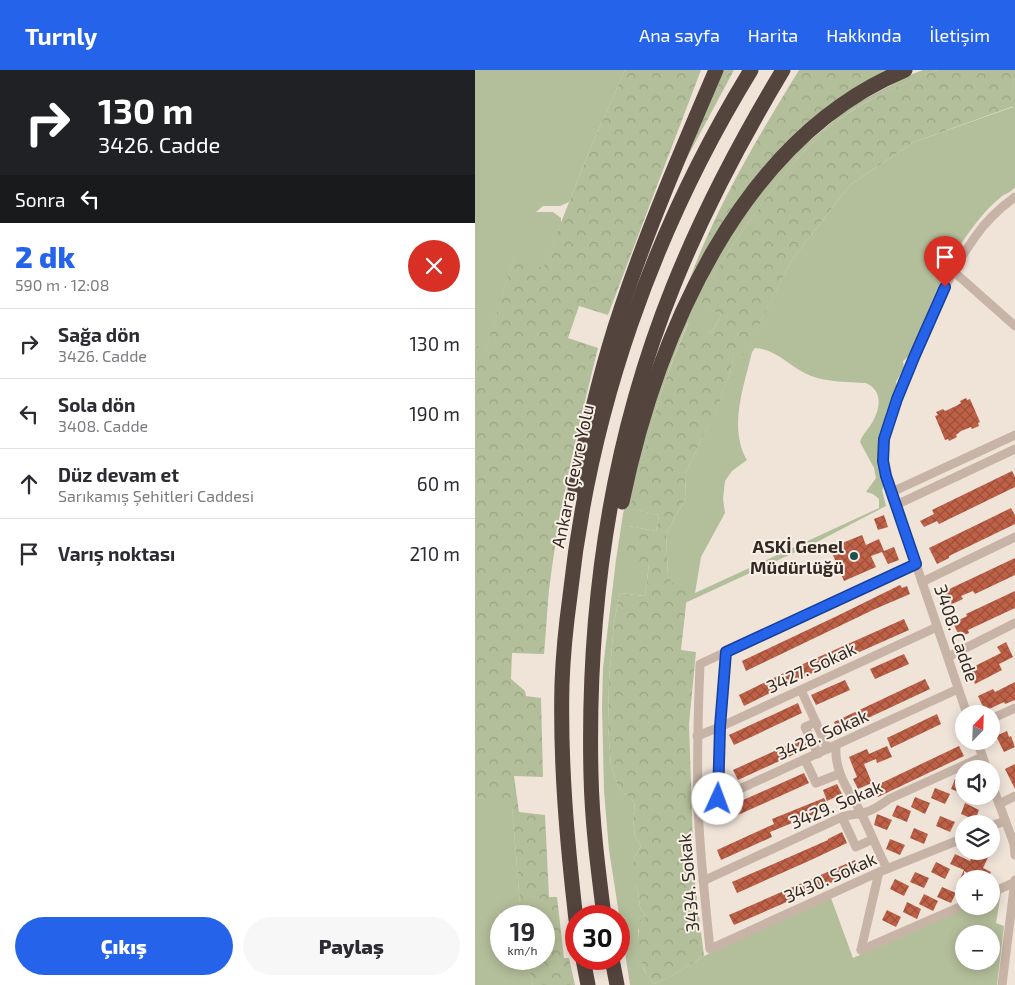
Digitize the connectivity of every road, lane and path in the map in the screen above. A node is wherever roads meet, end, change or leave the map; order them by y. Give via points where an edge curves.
1 (716, 70) edge
2 (751, 70) edge
3 (783, 70) edge
4 (905, 70) edge
5 (1015, 197) edge
6 (953, 271) junction
7 (1015, 326) edge
8 (1015, 435) edge
9 (1015, 450) edge
10 (892, 492) junction
11 (896, 505) junction
12 (1015, 537) edge
13 (573, 563) junction
14 (916, 564) junction
15 (923, 582) junction
16 (1015, 623) edge
17 (937, 627) junction
18 (594, 631) junction
19 (726, 652) junction
20 (948, 657) junction
21 (959, 689) junction
22 (801, 690) junction
23 (964, 705) edge
24 (1015, 708) edge
25 (1000, 715) edge
26 (816, 722) junction
27 (720, 727) junction
28 (697, 736) junction
29 (832, 747) junction
30 (980, 750) edge
31 (818, 754) junction
32 (982, 757) junction
33 (805, 760) junction
34 (983, 760) edge
35 (839, 774) junction
36 (1015, 796) edge
37 (718, 799) junction
38 (1000, 804) edge
39 (999, 805) edge
40 (699, 808) junction
41 (861, 814) junction
42 (842, 817) junction
43 (1005, 821) junction
44 (1000, 823) edge
45 (873, 839) junction
46 (955, 842) edge
47 (1015, 855) edge
48 (883, 871) junction
49 (703, 881) junction
50 (1015, 881) edge
51 (1000, 888) edge
52 (574, 905) edge
53 (603, 905) edge
54 (955, 909) edge
55 (1012, 924) edge
56 (1011, 938) edge
57 (710, 948) joint
58 (585, 970) edge
59 (614, 970) edge
60 (588, 985) edge
61 (617, 985) edge
62 (1002, 985) edge

1 - 13 highway via 652,224 611,341 573,496
2 - 13 highway, Ankara Çevre Yolu via 688,184 631,322 599,429
3 - 18 highway via 713,198 672,289 655,338 618,468 605,537
4 - 18 highway via 841,106 797,142 762,181 714,252 672,337 653,389 628,474 609,580
5 - 6 street, 3408. Cadde via 986,222
6 - 7 street
6 - 10 street, 3408. Cadde via 915,355 884,439 883,461
8 - 10 street
9 - 11 street
10 - 11 street, 3408. Cadde
11 - 14 street, 3408. Cadde
12 - 15 street
13 - 52 highway, Ankara Çevre Yolu via 562,684 562,774
14 - 15 street, 3408. Cadde
14 - 19 street
15 - 17 street, 3408. Cadde
16 - 20 street
17 - 20 street, 3408. Cadde
17 - 22 street, 3427. Sokak
18 - 53 highway via 591,776
19 - 27 street
19 - 28 street, 3434. Sokak via 700,664
20 - 21 street, 3408. Cadde
21 - 23 street, 3408. Cadde
21 - 29 street, 3428. Sokak
22 - 26 street
22 - 27 street, 3427. Sokak
24 - 25 street
26 - 29 street
26 - 31 street via 805,727
27 - 28 street, 3427. Sokak
27 - 37 street
28 - 40 street, 3434. Sokak
29 - 31 street, 3428. Sokak
29 - 35 street
30 - 32 street
31 - 33 street, 3428. Sokak
32 - 34 street
32 - 41 street, 3429. Sokak
33 - 35 street via 816,783
33 - 37 street, 3428. Sokak
35 - 41 street
36 - 38 street
37 - 40 street, 3428. Sokak
39 - 43 street
40 - 49 street, 3434. Sokak
41 - 42 street, 3429. Sokak via 851,813
41 - 45 street
42 - 45 street via 856,847
42 - 49 street, 3429. Sokak
43 - 44 street
43 - 47 street
45 - 48 street
46 - 48 street, 3430. Sokak
48 - 54 street via 861,950
48 - 57 street, 3430. Sokak
49 - 57 street, 3434. Sokak
50 - 51 street
50 - 55 street
55 - 56 street
56 - 62 street
58 - 60 highway
59 - 61 highway

